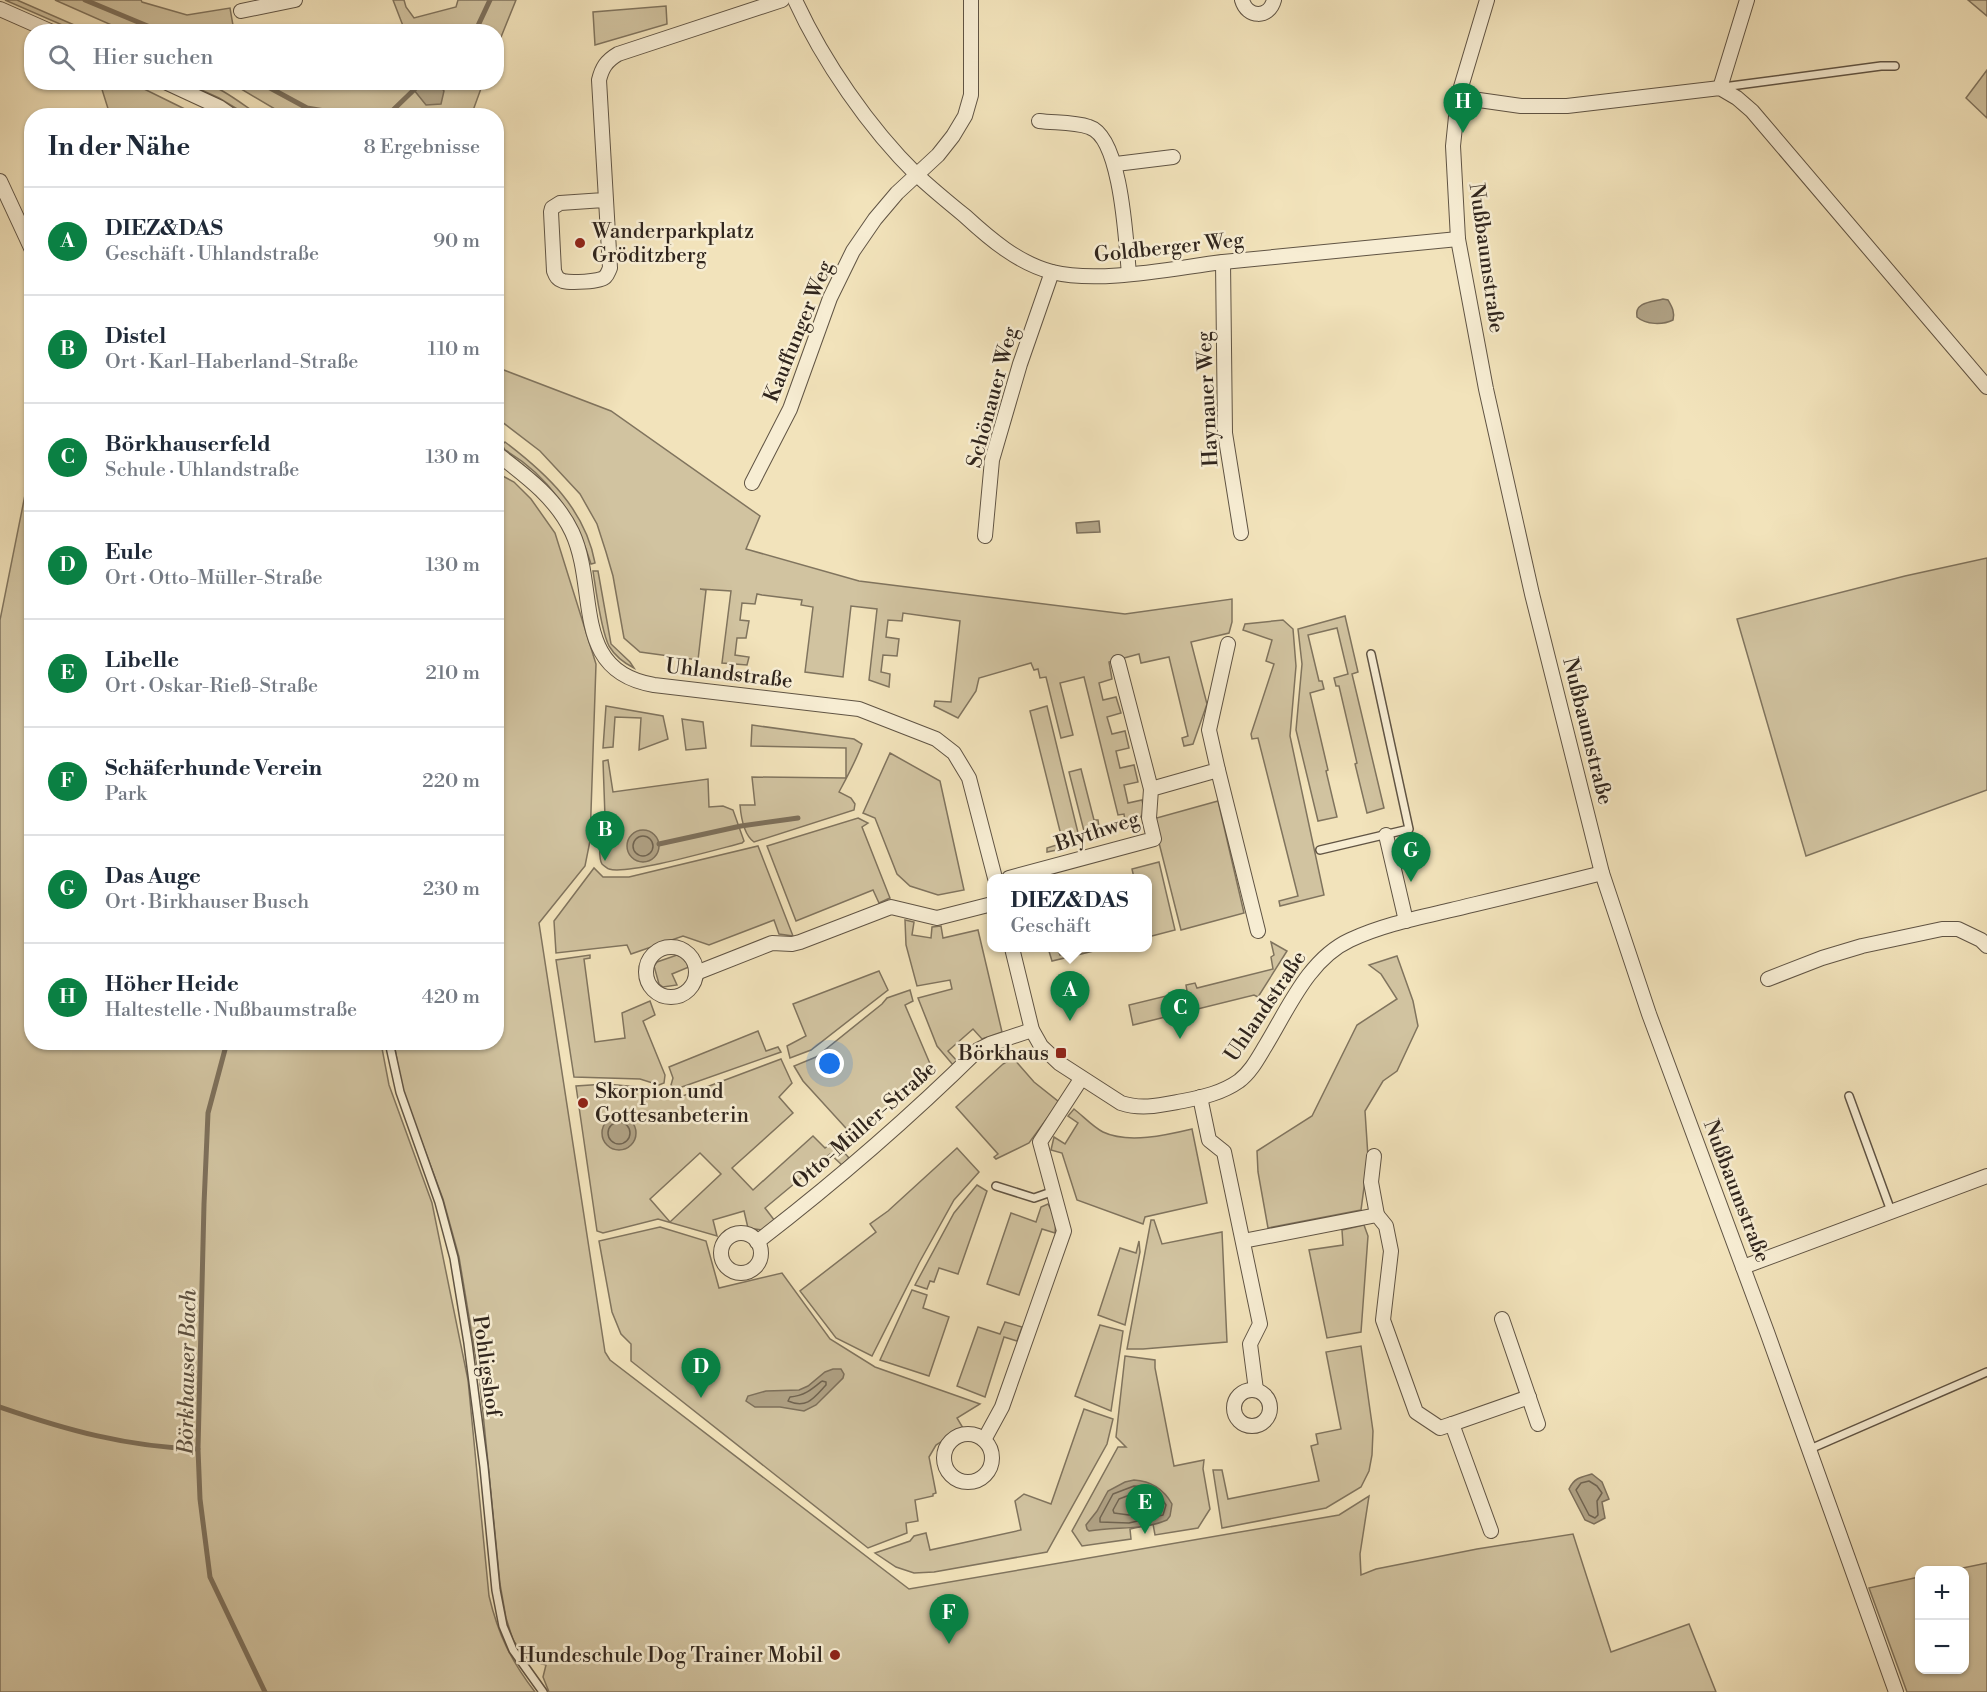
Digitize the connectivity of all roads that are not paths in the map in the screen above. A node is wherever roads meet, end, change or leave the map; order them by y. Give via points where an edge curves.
1 (295, 0) edge
2 (782, 0) edge
3 (795, 0) edge
4 (971, 0) edge
5 (1242, 0) edge
6 (1274, 0) edge
7 (1487, 0) edge
8 (1747, 0) edge
9 (0, 9) edge
10 (241, 11) dead end
11 (34, 24) edge
12 (1895, 66) dead end
13 (1720, 88) junction
14 (182, 90) edge
15 (1458, 97) junction
16 (220, 108) edge
17 (1039, 121) dead end
18 (1173, 157) dead end
19 (1116, 164) junction
20 (916, 174) junction
21 (0, 181) edge
22 (604, 200) junction
23 (24, 233) edge
24 (1458, 238) junction
25 (1223, 262) junction
26 (1052, 272) junction
27 (1129, 274) junction
28 (1987, 387) edge
29 (504, 459) edge
30 (752, 483) dead end
31 (1241, 533) dead end
32 (985, 536) dead end
33 (1228, 644) dead end
34 (1371, 654) dead end
35 (1118, 662) dead end
36 (1218, 770) junction
37 (1151, 789) junction
38 (1386, 835) junction
39 (1320, 850) dead end
40 (1602, 873) junction
41 (994, 874) edge
42 (1026, 874) edge
43 (987, 905) edge
44 (1406, 921) junction
45 (1258, 931) dead end
46 (1987, 946) edge
47 (1013, 952) edge
48 (696, 973) dead end
49 (1768, 979) dead end
50 (1032, 1030) junction
51 (391, 1050) edge
52 (1081, 1079) junction
53 (1849, 1096) dead end
54 (1200, 1097) junction
55 (1374, 1156) dead end
56 (1987, 1176) edge
57 (996, 1186) dead end
58 (1054, 1191) junction
59 (1891, 1211) junction
60 (1377, 1215) junction
61 (1244, 1241) junction
62 (757, 1242) dead end
63 (1743, 1267) junction
64 (1502, 1319) dead end
65 (1987, 1372) edge
66 (1256, 1390) dead end
67 (1528, 1397) junction
68 (1452, 1424) junction
69 (1538, 1424) dead end
70 (984, 1440) dead end
71 (1809, 1449) junction
72 (1491, 1531) dead end
73 (543, 1692) edge
74 (1896, 1692) edge

1 - 10 street
2 - 22 street via 610,59 599,80
3 - 20 street, Goldberger Weg via 845,88
4 - 20 street via 968,108 939,155
5 - 6 street via 1247,10 1257,14 1267,12
7 - 15 street, Nußbaumstraße
8 - 13 street
9 - 11 street
12 - 13 lane
13 - 15 street via 1567,106 1521,106
13 - 28 street via 1752,111
14 - 16 street
15 - 24 street, Nußbaumstraße via 1453,146
17 - 19 street via 1091,127
18 - 19 street
19 - 27 street
20 - 26 street, Goldberger Weg via 1005,248
20 - 30 street, Kauffunger Weg via 875,219 853,251 830,298 790,410
21 - 23 street
22 - 22 street via 560,203 552,208 554,271 560,280 598,280 608,273
24 - 25 street, Goldberger Weg
24 - 40 street, Nußbaumstraße via 1486,389 1532,594
25 - 27 street, Goldberger Weg
25 - 31 street, Haynauer Weg via 1225,433
26 - 27 street, Goldberger Weg via 1085,276
26 - 32 street, Schönauer Weg via 992,460
29 - 41 street, Uhlandstraße via 530,479 563,517 578,547 594,634 604,657 622,675 654,685 859,709 936,739 954,753 969,778
33 - 36 street via 1209,730
34 - 38 lane via 1409,829
35 - 37 street, Blythweg
36 - 37 street, Blythweg
36 - 45 street
37 - 42 street, Blythweg via 1149,818 1154,839
38 - 39 lane
38 - 44 street
40 - 44 street, Uhlandstraße
40 - 63 street, Nußbaumstraße via 1649,1014
43 - 48 street via 937,918 891,907 800,942 772,943
44 - 54 street, Uhlandstraße via 1350,940 1326,954 1306,979 1249,1072 1227,1088
46 - 49 street via 1964,932 1942,929 1862,946
47 - 50 street, Uhlandstraße
50 - 52 street, Uhlandstraße via 1050,1057
50 - 62 street, Otto-Müller-Straße via 978,1050 862,1158
51 - 73 lane, Pohligshof via 400,1092 439,1202 454,1258 503,1626 513,1650
52 - 54 street, Uhlandstraße via 1131,1107
52 - 58 street via 1040,1142
53 - 59 lane
54 - 61 street via 1209,1140 1224,1152
55 - 60 street via 1371,1182
56 - 59 street
57 - 58 lane via 1034,1198
58 - 70 street via 1064,1231 1002,1407
59 - 63 street
60 - 61 street
60 - 68 street via 1386,1226 1390,1251 1383,1320 1416,1412 1440,1428
61 - 66 street via 1260,1324 1250,1344
63 - 71 street, Nußbaumstraße
64 - 67 street
65 - 71 lane
67 - 68 street
67 - 69 street
68 - 72 street
71 - 74 street, Nußbaumstraße

